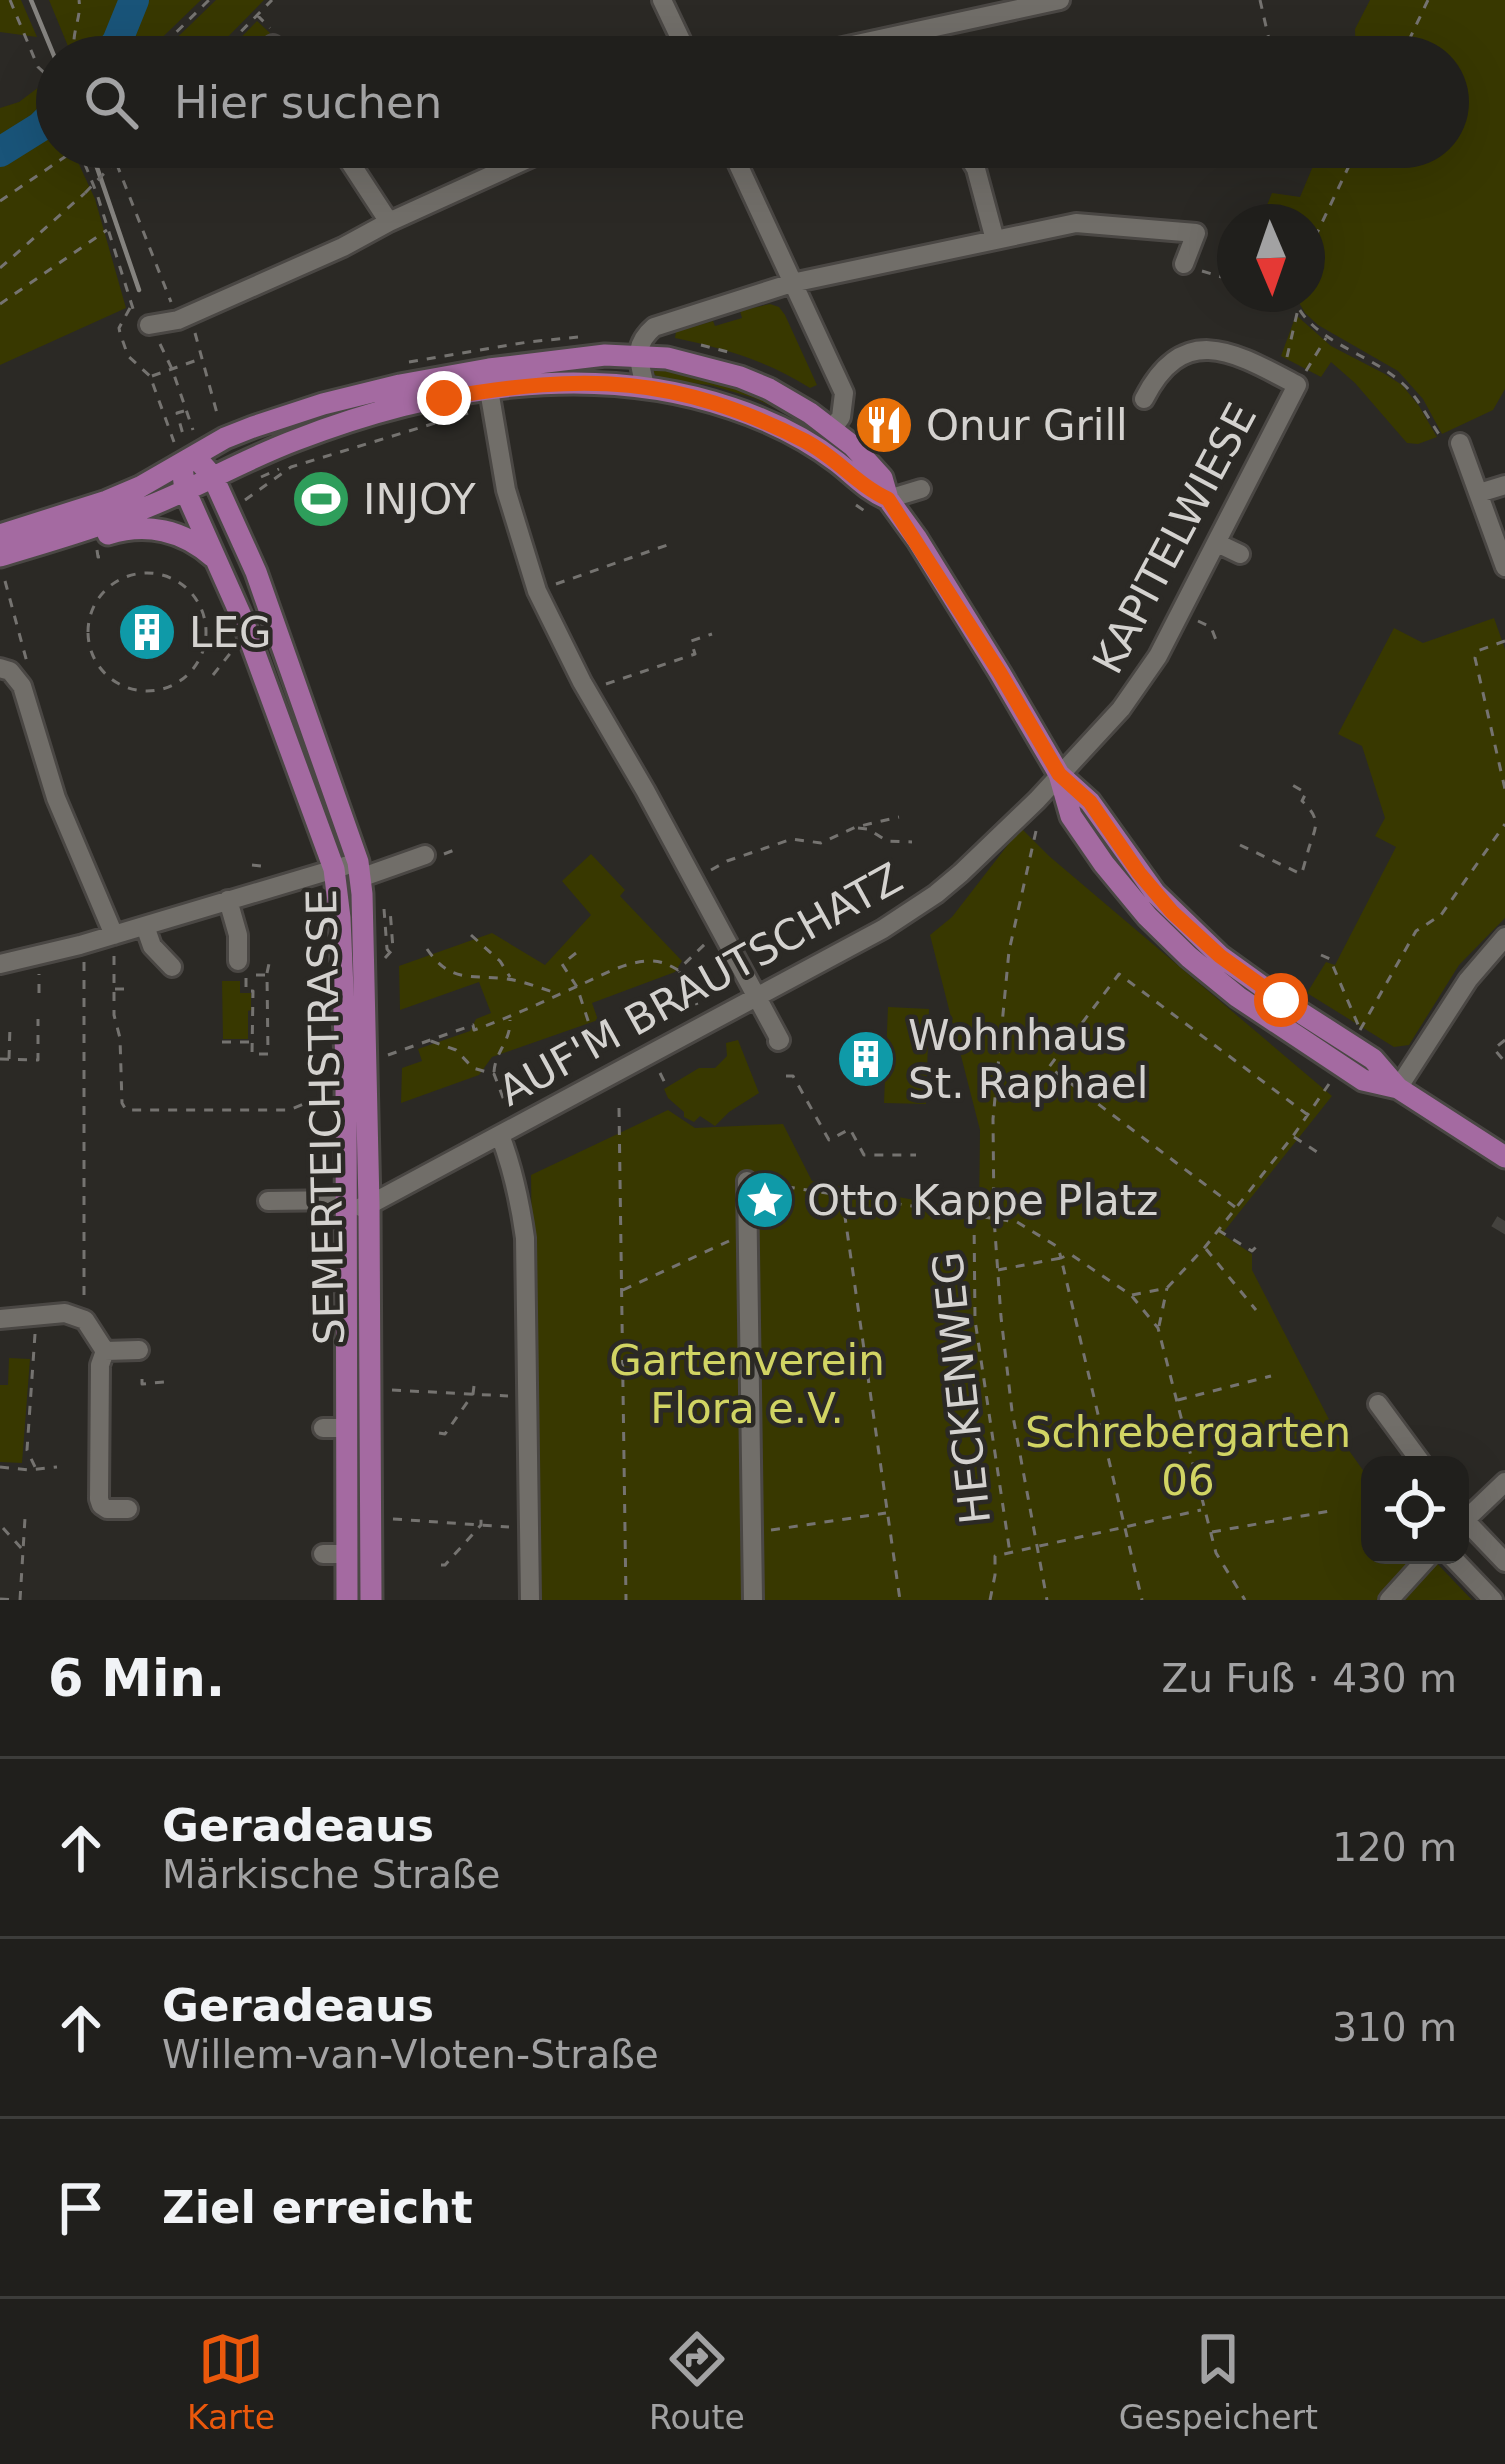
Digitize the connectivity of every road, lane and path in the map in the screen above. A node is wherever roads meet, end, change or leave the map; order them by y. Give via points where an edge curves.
1 (10, 0) edge
2 (79, 0) edge
3 (209, 0) edge
4 (272, 0) edge
5 (662, 0) edge
6 (1060, 0) edge
7 (1260, 0) edge
8 (1428, 0) edge
9 (918, 31) junction
10 (73, 36) edge
11 (172, 36) edge
12 (237, 36) edge
13 (679, 36) edge
14 (895, 36) edge
15 (919, 36) edge
16 (1268, 36) edge
17 (1411, 36) edge
18 (36, 63) edge
19 (49, 168) edge
20 (86, 168) edge
21 (109, 168) edge
22 (119, 168) edge
23 (354, 168) edge
24 (508, 168) edge
25 (740, 168) edge
26 (975, 168) edge
27 (1348, 168) edge
28 (0, 201) edge
29 (1325, 216) edge
30 (389, 222) junction
31 (109, 230) junction
32 (995, 239) junction
33 (1184, 264) joint
34 (0, 268) edge
35 (1217, 275) edge
36 (792, 283) junction
37 (0, 304) edge
38 (1297, 312) edge
39 (1301, 312) edge
40 (184, 317) junction
41 (149, 325) joint
42 (1327, 336) junction
43 (638, 356) junction
44 (202, 358) junction
45 (172, 369) junction
46 (150, 376) junction
47 (1288, 380) junction
48 (645, 386) junction
49 (490, 398) junction
50 (1144, 399) dead end
51 (185, 411) junction
52 (743, 412) junction
53 (836, 423) junction
54 (222, 430) dead end
55 (194, 434) dead end
56 (1460, 443) joint
57 (183, 450) junction
58 (281, 467) dead end
59 (290, 467) junction
60 (276, 472) dead end
61 (213, 477) junction
62 (254, 480) dead end
63 (1505, 485) edge
64 (921, 489) dead end
65 (185, 490) junction
66 (1479, 494) junction
67 (249, 497) dead end
68 (888, 499) junction
69 (673, 543) dead end
70 (1217, 543) junction
71 (5, 548) edge
72 (97, 548) dead end
73 (1240, 554) dead end
74 (114, 555) dead end
75 (218, 561) junction
76 (1505, 567) edge
77 (5, 581) dead end
78 (537, 591) junction
79 (1199, 621) dead end
80 (712, 634) dead end
81 (22, 639) dead end
82 (1216, 640) dead end
83 (241, 641) dead end
84 (1505, 641) edge
85 (0, 668) edge
86 (193, 670) junction
87 (198, 675) dead end
88 (213, 675) dead end
89 (161, 678) dead end
90 (164, 688) junction
91 (587, 691) junction
92 (1059, 774) junction
93 (1289, 783) dead end
94 (1505, 789) edge
95 (898, 817) dead end
96 (1505, 824) edge
97 (856, 827) junction
98 (1036, 832) dead end
99 (912, 842) dead end
100 (1240, 845) dead end
101 (425, 855) dead end
102 (260, 862) dead end
103 (334, 869) junction
104 (359, 870) junction
105 (256, 878) dead end
106 (693, 880) junction
107 (228, 900) junction
108 (387, 909) joint
109 (145, 926) junction
110 (721, 929) junction
111 (471, 935) dead end
112 (1505, 937) edge
113 (114, 944) junction
114 (427, 949) dead end
115 (576, 953) dead end
116 (1321, 955) dead end
117 (269, 958) dead end
118 (84, 962) dead end
119 (238, 962) dead end
120 (0, 964) edge
121 (172, 968) dead end
122 (678, 970) junction
123 (39, 974) dead end
124 (267, 975) junction
125 (511, 979) junction
126 (688, 982) junction
127 (577, 987) junction
128 (113, 989) junction
129 (128, 989) dead end
130 (753, 989) junction
131 (39, 993) dead end
132 (558, 994) junction
133 (510, 1017) junction
134 (38, 1019) dead end
135 (705, 1026) junction
136 (10, 1027) dead end
137 (121, 1038) junction
138 (131, 1038) dead end
139 (429, 1040) junction
140 (1505, 1040) edge
141 (778, 1041) dead end
142 (223, 1042) dead end
143 (252, 1042) junction
144 (268, 1054) junction
145 (382, 1055) dead end
146 (275, 1056) dead end
147 (0, 1059) edge
148 (9, 1059) junction
149 (1505, 1062) edge
150 (494, 1074) junction
151 (616, 1074) junction
152 (786, 1076) dead end
153 (1331, 1082) dead end
154 (1398, 1088) junction
155 (346, 1094) junction
156 (619, 1108) dead end
157 (1308, 1115) junction
158 (507, 1131) junction
159 (1293, 1136) junction
160 (1320, 1154) dead end
161 (916, 1155) dead end
162 (1505, 1157) edge
163 (747, 1181) dead end
164 (768, 1186) dead end
165 (842, 1195) junction
166 (776, 1196) dead end
167 (268, 1201) dead end
168 (344, 1205) junction
169 (369, 1205) junction
170 (1236, 1208) junction
171 (974, 1217) junction
172 (994, 1218) junction
173 (753, 1222) junction
174 (1218, 1230) junction
175 (1261, 1243) dead end
176 (1205, 1247) junction
177 (1061, 1258) junction
178 (998, 1270) junction
179 (1167, 1288) junction
180 (622, 1290) junction
181 (1131, 1295) junction
182 (1256, 1310) dead end
183 (36, 1315) junction
184 (0, 1319) edge
185 (86, 1320) junction
186 (1158, 1328) junction
187 (139, 1350) dead end
188 (105, 1351) junction
189 (1271, 1376) dead end
190 (142, 1379) dead end
191 (164, 1382) dead end
192 (430, 1383) dead end
193 (474, 1386) dead end
194 (396, 1390) dead end
195 (430, 1392) junction
196 (473, 1394) junction
197 (528, 1398) junction
198 (1177, 1400) junction
199 (1378, 1404) dead end
200 (323, 1428) dead end
201 (347, 1428) junction
202 (439, 1433) dead end
203 (1416, 1456) edge
204 (57, 1467) dead end
205 (0, 1468) edge
206 (36, 1469) junction
207 (1505, 1482) edge
208 (128, 1509) dead end
209 (1204, 1509) junction
210 (1330, 1511) dead end
211 (888, 1513) junction
212 (1469, 1514) edge
213 (439, 1515) dead end
214 (25, 1518) dead end
215 (482, 1518) dead end
216 (396, 1520) dead end
217 (438, 1522) junction
218 (481, 1525) junction
219 (1469, 1527) edge
220 (3, 1528) edge
221 (529, 1528) junction
222 (1125, 1528) junction
223 (752, 1532) junction
224 (1210, 1533) junction
225 (1037, 1549) junction
226 (23, 1550) junction
227 (1010, 1553) junction
228 (323, 1554) dead end
229 (347, 1554) junction
230 (1505, 1562) edge
231 (1422, 1564) edge
232 (1459, 1564) edge
233 (441, 1565) dead end
234 (0, 1599) edge
235 (19, 1600) edge
236 (347, 1600) edge
237 (371, 1600) edge
238 (530, 1600) edge
239 (626, 1600) edge
240 (753, 1600) edge
241 (900, 1600) edge
242 (990, 1600) edge
243 (1047, 1600) edge
244 (1142, 1600) edge
245 (1245, 1600) edge
246 (1388, 1600) edge
247 (1493, 1600) edge

1 - 18 path
2 - 10 path
3 - 11 path
4 - 12 path
5 - 13 street
6 - 9 street
7 - 16 path
8 - 17 path
9 - 14 street
9 - 15 street
19 - 28 path
20 - 31 path
21 - 34 path, bridge
22 - 40 path
23 - 30 street
24 - 30 street
25 - 36 street
26 - 32 street
27 - 29 path
30 - 40 street
31 - 37 path
31 - 46 path via 131,307 120,333 128,356
32 - 33 street via 1076,223 1196,232
32 - 36 street
33 - 35 path
36 - 43 street via 654,327 641,338
36 - 53 street via 844,393
38 - 47 path
39 - 42 path
40 - 41 street
40 - 44 path
41 - 45 path
42 - 47 path
42 - 56 path via 1402,383 1439,436
43 - 48 street
43 - 53 main road via 740,377
43 - 57 main road via 551,360 400,385
44 - 45 path
44 - 54 path
45 - 46 path
45 - 51 path
46 - 57 path
47 - 50 street via 1233,352 1207,350 1175,356
47 - 70 street, KAPITELWIESE
48 - 49 main road via 572,382
48 - 52 main road
49 - 59 path
49 - 61 main road via 336,425
49 - 78 street via 506,490
51 - 55 path
51 - 57 path via 177,413
52 - 53 main road via 762,407 818,429
52 - 68 main road via 810,444
53 - 68 main road via 881,478
56 - 66 street
57 - 61 main road
57 - 65 main road
57 - 71 main road via 140,487
58 - 59 path
59 - 67 path
60 - 62 path
61 - 65 main road
61 - 104 main road, SEMERTEICHSTRASSE via 256,572
63 - 66 street
64 - 68 street
65 - 71 main road via 107,522
65 - 75 main road, SEMERTEICHSTRASSE
66 - 76 street
68 - 92 main road
69 - 78 path
70 - 73 street
70 - 92 street, KAPITELWIESE via 1158,656
71 - 75 main road via 46,554 142,527 181,537
72 - 74 path via 98,557
75 - 103 main road, SEMERTEICHSTRASSE
77 - 81 path
78 - 91 street
79 - 82 path
80 - 91 path via 691,641 694,653
83 - 88 path
84 - 94 path via 1475,658
85 - 113 street via 22,686
86 - 87 path
86 - 90 path
86 - 90 path via 206,638 204,615 185,586 153,573 110,586 96,602 90,658 124,686
89 - 90 path
91 - 106 street
92 - 130 street, AUF'M BRAUTSCHATZ via 936,894 883,929
92 - 154 main road via 1088,841 1189,957 1363,1079
93 - 100 path via 1306,794 1302,801 1316,823 1301,874
95 - 97 path
96 - 116 path via 1441,915 1416,931 1360,1029 1330,959
97 - 99 path
97 - 106 path via 821,843 792,839
98 - 172 path via 1009,951 993,1119
101 - 104 street
102 - 105 path via 252,865
103 - 104 street
103 - 107 street
103 - 155 main road, SEMERTEICHSTRASSE
104 - 169 main road, SEMERTEICHSTRASSE
106 - 110 street
107 - 109 street
107 - 119 street
108 - 108 path via 393,949 390,953 387,949
109 - 113 street
109 - 121 street
110 - 122 path
110 - 130 street
111 - 125 path
112 - 154 street
113 - 120 street
113 - 128 path
114 - 125 path via 448,972
115 - 127 path via 562,964
117 - 124 path
118 - 185 path
122 - 126 path
122 - 127 path via 634,964
123 - 131 path
124 - 143 path via 246,975 246,991 254,991
124 - 144 path
125 - 132 path
126 - 130 path
126 - 135 path
127 - 132 path
127 - 151 path via 602,1062
128 - 129 path
128 - 137 path
130 - 135 street, AUF'M BRAUTSCHATZ
130 - 141 street
132 - 133 path
133 - 139 path
133 - 150 path
134 - 148 path via 38,1060
135 - 151 street, AUF'M BRAUTSCHATZ
136 - 148 path
137 - 138 path
137 - 155 path via 126,1110 289,1110
139 - 145 path
139 - 150 path
140 - 149 path via 1494,1049
142 - 143 path
143 - 144 path via 252,1054
144 - 146 path
147 - 148 path
150 - 158 path
151 - 158 street, AUF'M BRAUTSCHATZ
152 - 161 path via 829,1141 850,1129 864,1155
153 - 157 path
154 - 162 main road
155 - 168 main road, SEMERTEICHSTRASSE
156 - 180 path
157 - 159 path
157 - 170 path via 1119,974 1049,1067
158 - 169 street, AUF'M BRAUTSCHATZ
158 - 197 street via 525,1238
159 - 160 path
159 - 170 path
163 - 173 street
164 - 165 path
165 - 171 path
165 - 211 path
166 - 173 path via 775,1214
167 - 168 street, AUF'M BRAUTSCHATZ
168 - 169 street, AUF'M BRAUTSCHATZ
168 - 201 main road, SEMERTEICHSTRASSE
169 - 237 main road, SEMERTEICHSTRASSE
170 - 174 path
171 - 172 path
171 - 227 path, HECKENWEG via 975,1320
172 - 177 path via 1017,1222 1058,1247
172 - 178 path
173 - 180 path
173 - 223 street
174 - 175 path via 1252,1251
174 - 176 path
176 - 179 path
176 - 182 path
177 - 178 path
177 - 181 path via 1070,1254
177 - 222 path
178 - 225 path
179 - 181 path
179 - 186 path
180 - 239 path
181 - 186 path
183 - 184 street
183 - 185 street
183 - 206 path via 27,1450
185 - 188 street
186 - 198 path
187 - 188 street
188 - 208 street via 99,1499 107,1510
189 - 198 path
190 - 191 path
192 - 195 path
193 - 196 path
194 - 195 path
195 - 196 path
196 - 197 path
196 - 202 path
197 - 221 street
198 - 209 path
199 - 203 street
200 - 201 street
201 - 229 main road, SEMERTEICHSTRASSE
204 - 206 path
205 - 206 path
207 - 212 street
209 - 222 path
209 - 224 path
210 - 224 path
211 - 223 path
211 - 241 path
213 - 217 path
214 - 226 path
215 - 218 path
216 - 217 path
217 - 218 path
218 - 221 path
218 - 233 path
219 - 230 street
220 - 226 path
221 - 238 street
222 - 225 path
222 - 244 path
223 - 240 street
224 - 245 path
225 - 227 path
225 - 243 path
226 - 235 path
227 - 242 path via 995,1556
228 - 229 street
229 - 236 main road, SEMERTEICHSTRASSE
231 - 246 street
232 - 247 street
234 - 235 path

